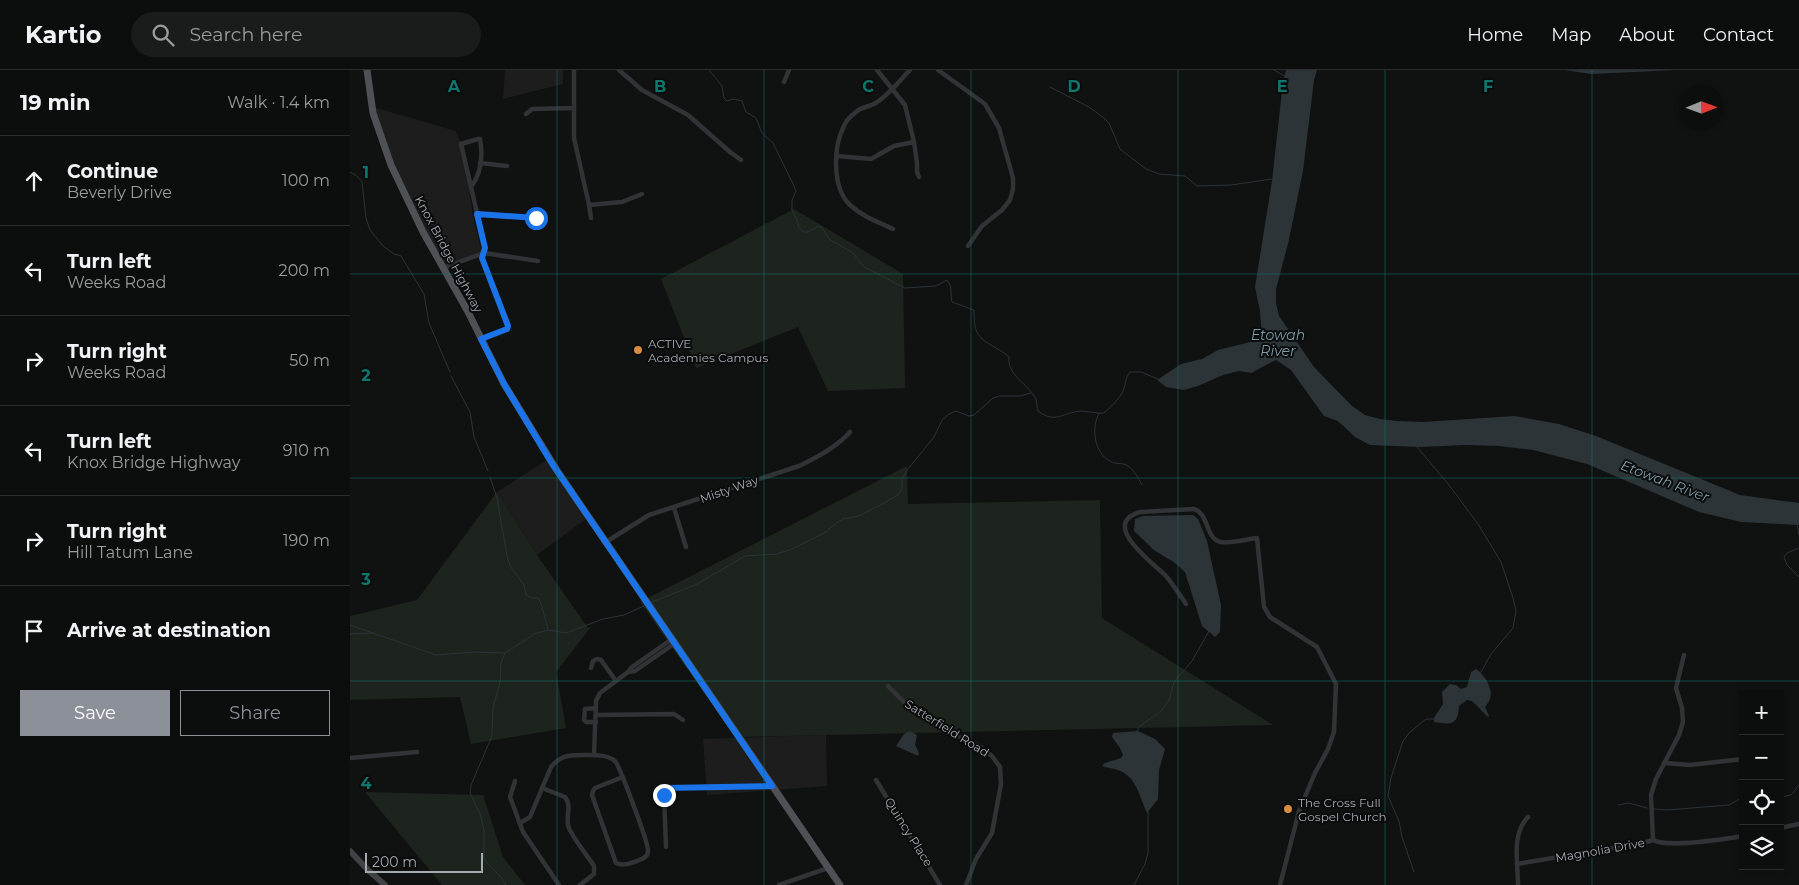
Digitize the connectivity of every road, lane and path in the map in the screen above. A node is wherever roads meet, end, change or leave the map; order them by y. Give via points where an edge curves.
1 (367, 70) edge
2 (574, 70) edge
3 (619, 70) edge
4 (789, 70) edge
5 (877, 70) edge
6 (910, 70) edge
7 (938, 70) edge
8 (784, 82) dead end
9 (891, 89) junction
10 (574, 108) junction
11 (526, 114) dead end
12 (914, 142) junction
13 (837, 156) junction
14 (741, 160) dead end
15 (480, 163) junction
16 (507, 166) dead end
17 (919, 178) dead end
18 (471, 187) junction
19 (642, 194) dead end
20 (589, 205) junction
21 (477, 214) junction
22 (536, 218) dead end
23 (591, 218) dead end
24 (894, 229) dead end
25 (968, 246) dead end
26 (484, 253) junction
27 (538, 262) dead end
28 (443, 268) junction
29 (481, 339) junction
30 (850, 432) dead end
31 (674, 508) junction
32 (606, 542) junction
33 (686, 547) dead end
34 (1186, 604) dead end
35 (674, 641) junction
36 (1684, 654) dead end
37 (591, 668) dead end
38 (616, 681) junction
39 (888, 686) dead end
40 (596, 708) junction
41 (596, 715) junction
42 (683, 720) dead end
43 (596, 722) junction
44 (418, 752) dead end
45 (594, 755) junction
46 (350, 758) edge
47 (1739, 759) edge
48 (1664, 763) junction
49 (623, 777) junction
50 (876, 780) dead end
51 (515, 781) dead end
52 (772, 786) junction
53 (542, 788) junction
54 (1528, 817) dead end
55 (520, 823) junction
56 (1799, 824) edge
57 (1784, 827) edge
58 (1739, 836) edge
59 (1653, 840) junction
60 (666, 847) dead end
61 (350, 850) edge
62 (1517, 864) junction
63 (828, 868) junction
64 (385, 885) edge
65 (559, 885) edge
66 (580, 885) edge
67 (780, 885) edge
68 (840, 885) edge
69 (940, 885) edge
70 (966, 885) edge
71 (1280, 885) edge
72 (1518, 885) edge

1 - 28 main road, Knox Bridge Highway via 373,113 381,140 406,198
2 - 10 street
3 - 14 street via 642,90 688,116
4 - 8 street
5 - 9 street
6 - 9 street
7 - 25 street via 985,104 999,128 1013,178 1010,200 982,226
9 - 12 street via 905,105
9 - 13 street via 874,103 858,110 844,125
10 - 11 street via 532,108
10 - 20 street via 574,138
12 - 13 street via 894,146 871,159
12 - 17 street
13 - 24 street via 835,172 840,190 849,204 867,218
15 - 16 street
15 - 18 street
15 - 18 street via 480,139 461,144
18 - 21 street
19 - 20 street via 622,202
20 - 23 street
21 - 22 street
21 - 26 street
26 - 27 street
26 - 28 street
26 - 29 street via 482,258 508,328
28 - 29 main road, Knox Bridge Highway
29 - 32 main road, Knox Bridge Highway via 546,454
30 - 31 street, Misty Way via 799,466
31 - 32 street, Misty Way via 649,515
31 - 33 street
32 - 35 main road, Knox Bridge Highway
34 - 71 street via 1167,578 1129,539 1125,528 1133,514 1194,509 1220,542 1257,538 1266,613 1317,646 1336,684 1336,720 1332,738 1299,812
35 - 38 street
35 - 52 main road, Knox Bridge Highway
36 - 48 street via 1676,688 1683,722
37 - 38 street via 593,661 602,660
38 - 40 street via 600,692
39 - 70 street, Satterfield Road via 918,713 979,746 1000,767 1001,784 992,833 970,869
40 - 41 street
40 - 43 street via 585,709 584,713 584,720
41 - 42 street via 674,714
41 - 43 street
43 - 45 street
44 - 46 street
45 - 49 street via 614,759
45 - 53 street via 562,757 551,767
47 - 48 street via 1690,765
48 - 59 street via 1651,795
49 - 49 street via 649,849 644,859 624,865 614,860 592,795 595,788
50 - 69 street, Quincy Place
51 - 55 street via 510,797
52 - 60 street via 666,788
52 - 63 main road, Knox Bridge Highway
53 - 55 street via 530,818
53 - 66 street via 565,797 569,804 568,826 594,866 594,874
54 - 62 street via 1518,834
55 - 65 street
56 - 57 street
58 - 59 street, Magnolia Drive via 1659,843
59 - 62 street, Magnolia Drive
61 - 64 main road
62 - 72 street
63 - 67 street
63 - 68 main road, Knox Bridge Highway

